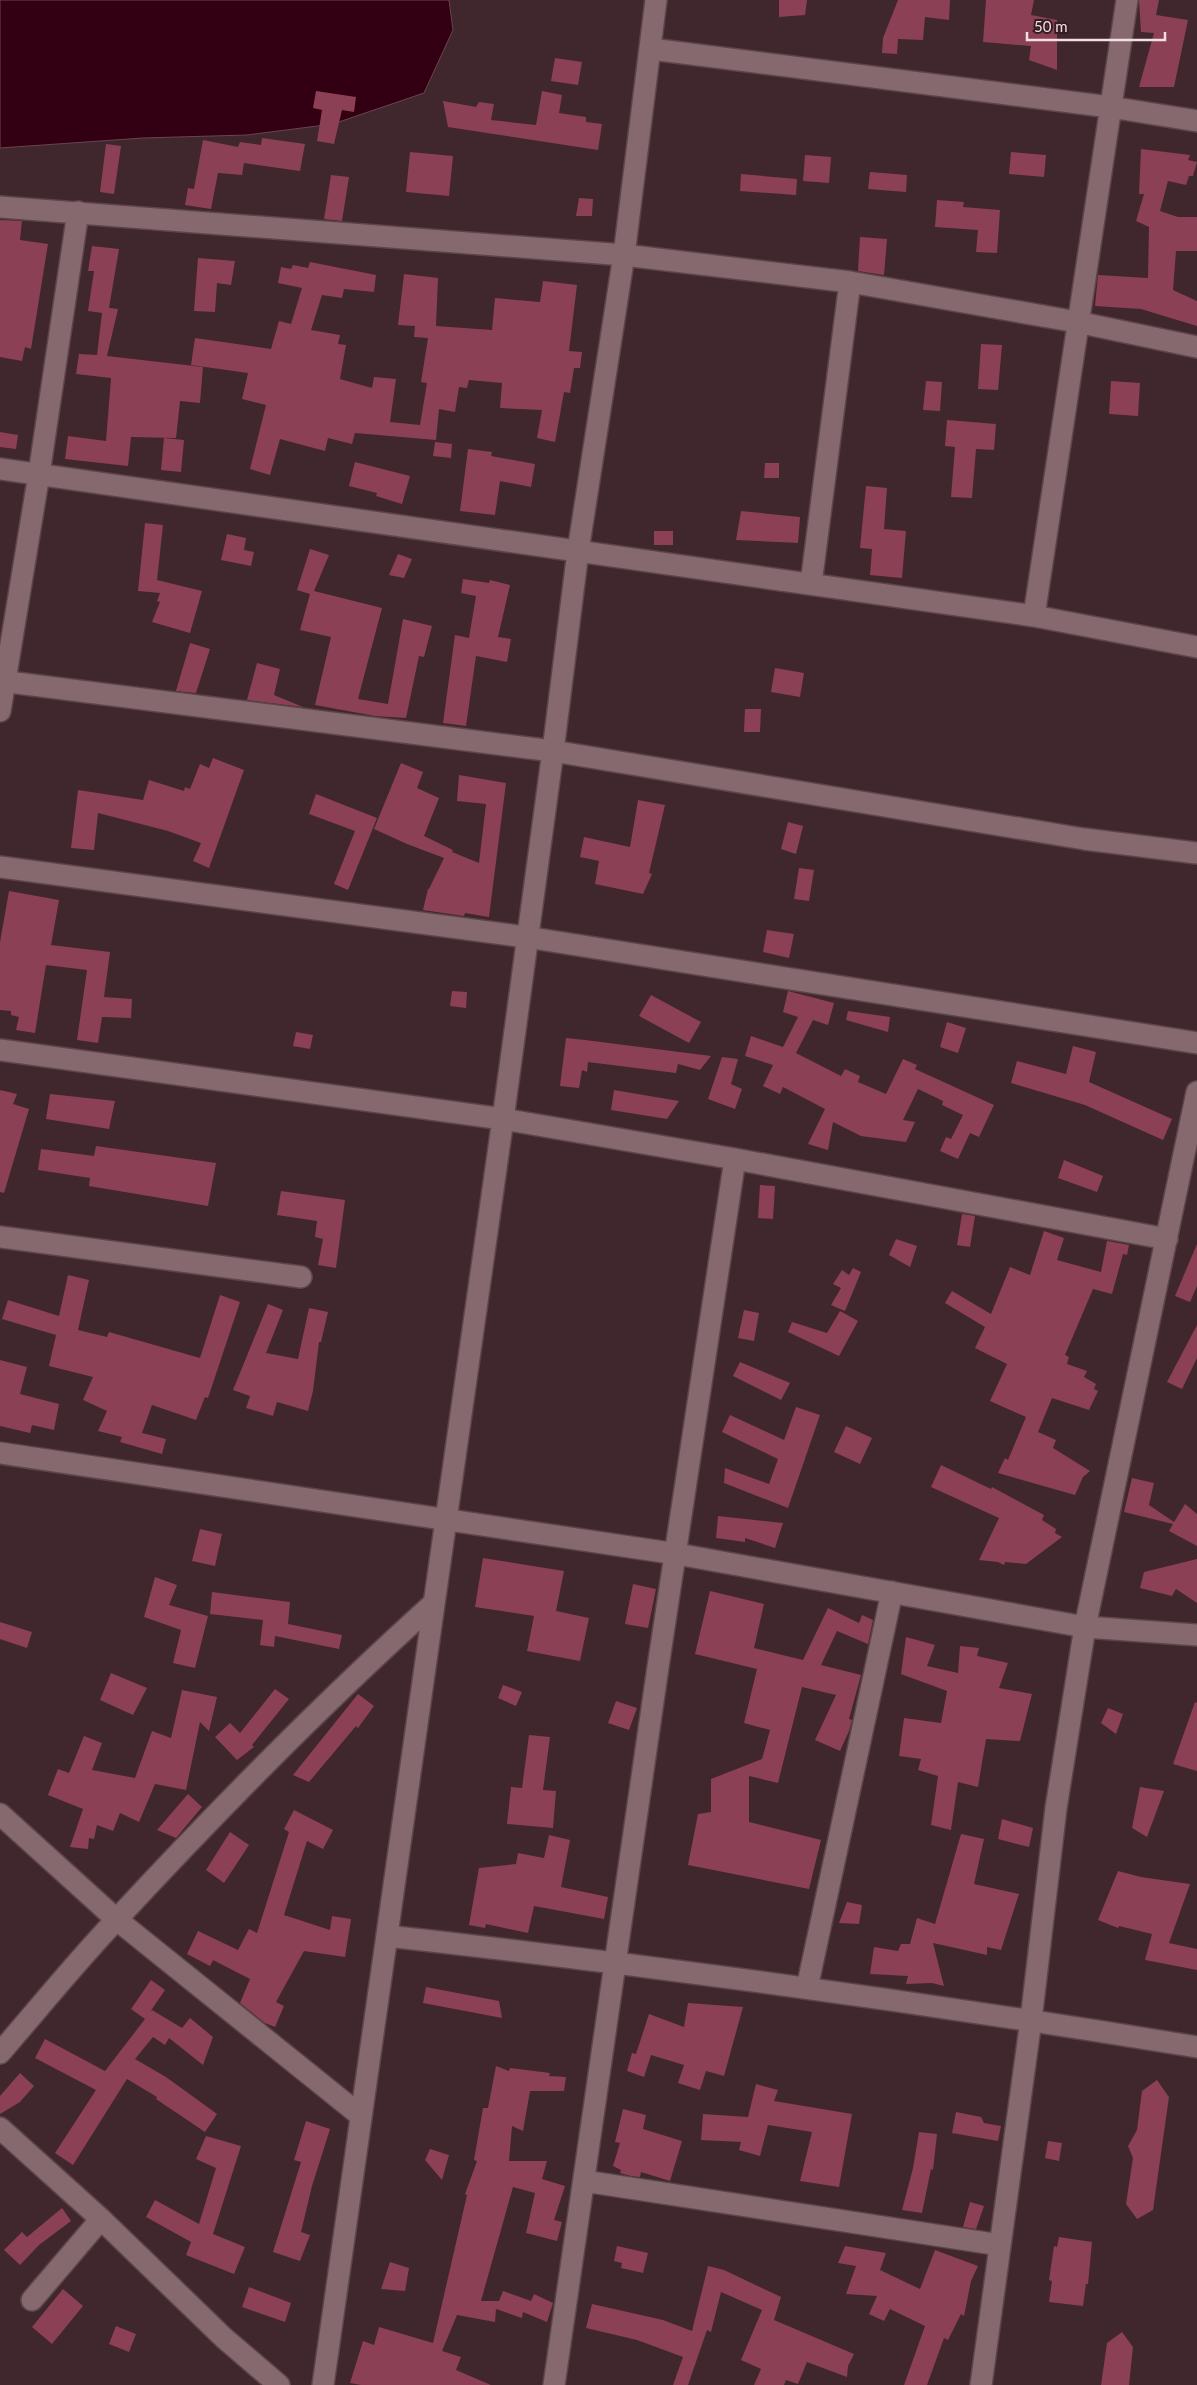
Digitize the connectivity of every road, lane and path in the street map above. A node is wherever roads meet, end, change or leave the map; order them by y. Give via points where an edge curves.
1 (656, 0) edge
2 (1127, 0) edge
3 (651, 49) junction
4 (1110, 107) junction
5 (1197, 121) edge
6 (0, 207) edge
7 (78, 212) junction
8 (624, 255) junction
9 (850, 282) junction
10 (1077, 322) junction
11 (1197, 347) edge
12 (0, 469) edge
13 (39, 474) junction
14 (578, 551) junction
15 (811, 584) junction
16 (1034, 616) junction
17 (1197, 648) edge
18 (2, 681) edge
19 (0, 711) edge
20 (554, 751) junction
21 (1197, 853) edge
22 (0, 868) edge
23 (526, 937) junction
24 (1197, 1043) edge
25 (0, 1050) edge
26 (1197, 1092) edge
27 (503, 1120) junction
28 (735, 1159) junction
29 (0, 1237) edge
30 (1167, 1239) junction
31 (301, 1277) dead end
32 (0, 1453) edge
33 (446, 1521) junction
34 (677, 1554) junction
35 (892, 1592) junction
36 (434, 1604) junction
37 (1085, 1627) junction
38 (1197, 1635) edge
39 (0, 1814) edge
40 (116, 1920) junction
41 (387, 1936) junction
42 (616, 1961) junction
43 (806, 1988) junction
44 (1031, 2020) junction
45 (1197, 2047) edge
46 (0, 2053) edge
47 (361, 2116) junction
48 (0, 2128) edge
49 (584, 2182) junction
50 (101, 2219) junction
51 (1000, 2245) junction
52 (32, 2300) dead end
53 (279, 2385) edge
54 (323, 2385) edge
55 (554, 2385) edge
56 (981, 2385) edge

1 - 3 street
2 - 4 street
3 - 4 street
3 - 8 street
4 - 5 street
4 - 10 street
6 - 7 street
7 - 8 street
7 - 13 street
8 - 9 street
8 - 14 street
9 - 10 street
9 - 15 street
10 - 11 street
10 - 16 street
12 - 13 street
13 - 14 street
13 - 18 street
14 - 15 street
14 - 20 street
15 - 16 street
16 - 17 street
18 - 19 street
18 - 20 street
20 - 21 street via 1084,838
20 - 23 street
22 - 23 street
23 - 24 street
23 - 27 street
25 - 27 street
26 - 30 street
27 - 28 street
27 - 33 street
28 - 30 street
28 - 34 street
29 - 31 street
30 - 37 street
32 - 33 street
33 - 34 street
33 - 36 street
34 - 35 street
34 - 42 street
35 - 37 street
35 - 43 street
36 - 40 street via 356,1674
36 - 41 street
37 - 38 street
37 - 44 street via 1056,1808
39 - 40 street
40 - 46 street
40 - 47 street
41 - 42 street
41 - 47 street
42 - 43 street
42 - 49 street
43 - 44 street
44 - 45 street
44 - 51 street
47 - 54 street
48 - 50 street
49 - 51 street
49 - 55 street
50 - 52 street
50 - 53 street via 224,2338
51 - 56 street

